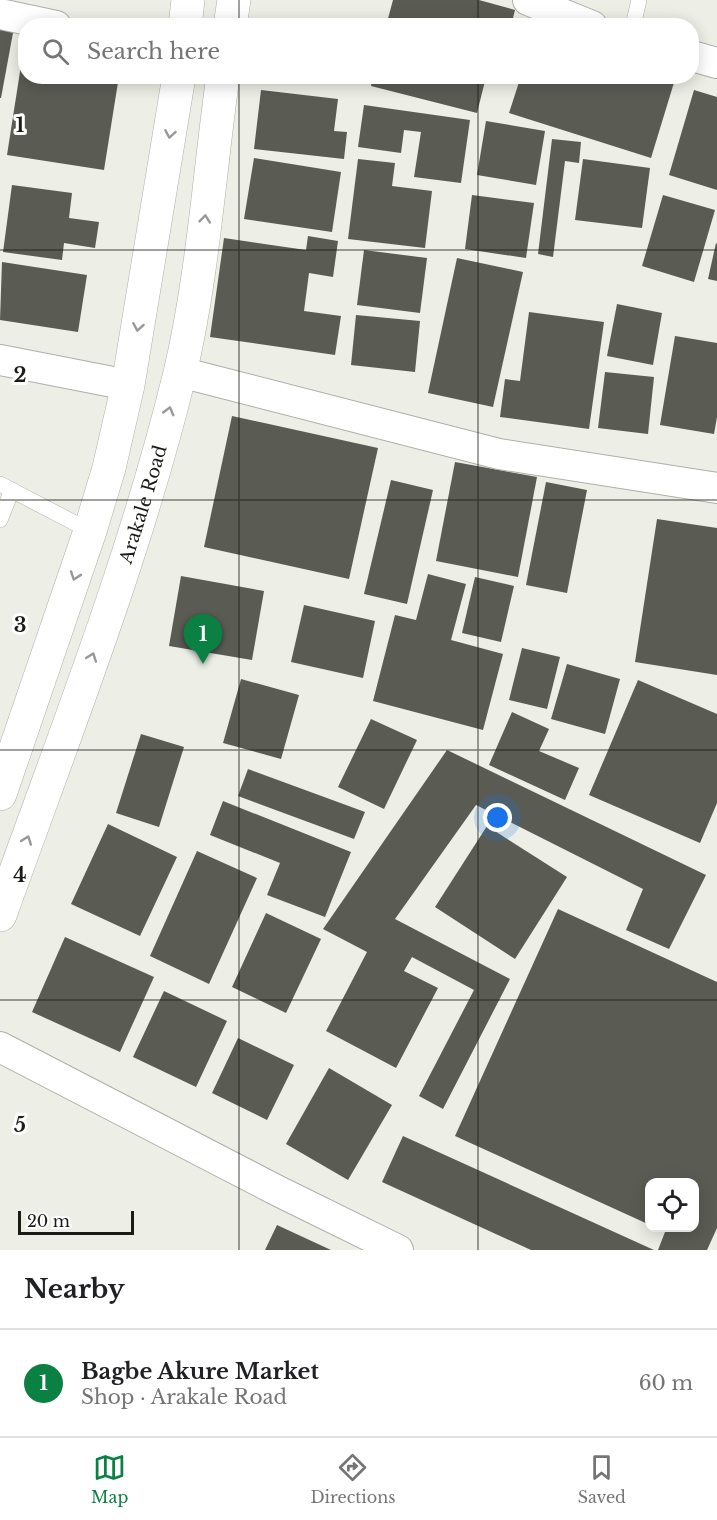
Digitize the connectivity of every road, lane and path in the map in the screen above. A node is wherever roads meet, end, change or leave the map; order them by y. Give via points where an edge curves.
1 (188, 0) edge
2 (234, 0) edge
3 (528, 0) edge
4 (639, 0) edge
5 (0, 14) edge
6 (19, 18) edge
7 (186, 18) edge
8 (231, 18) edge
9 (572, 18) edge
10 (635, 18) edge
11 (699, 58) edge
12 (717, 63) edge
13 (178, 84) edge
14 (222, 84) edge
15 (0, 360) edge
16 (180, 372) junction
17 (128, 385) junction
18 (6, 487) edge
19 (717, 488) edge
20 (0, 520) edge
21 (90, 531) junction
22 (0, 794) edge
23 (0, 915) edge
24 (0, 1047) edge
25 (398, 1250) edge

1 - 7 main road
2 - 8 main road
3 - 9 street
4 - 10 lane
5 - 6 street
11 - 12 street
13 -> 17 main road
16 -> 14 main road, Arakale Road via 200,263
15 - 17 street
16 - 19 street via 499,454
23 -> 16 main road, Arakale Road via 111,604
17 - 21 main road
18 - 20 lane
18 - 21 lane
21 -> 22 main road
24 - 25 street

